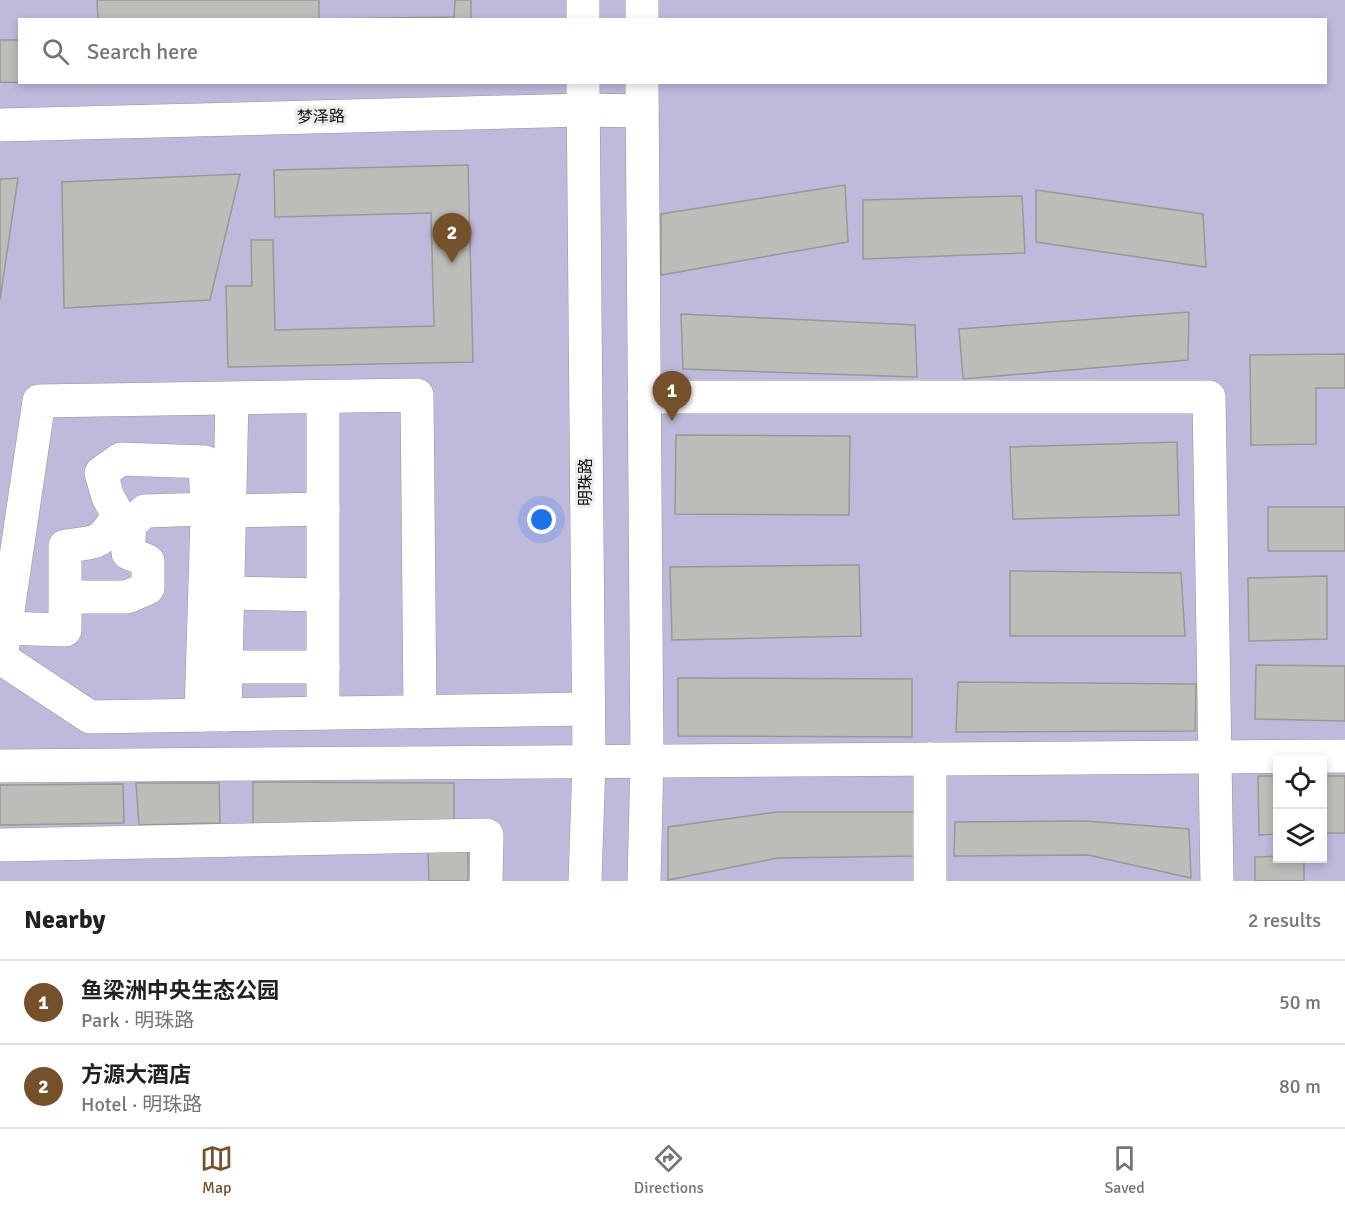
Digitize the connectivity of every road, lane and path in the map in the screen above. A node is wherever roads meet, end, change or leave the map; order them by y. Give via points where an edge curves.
1 (583, 0) edge
2 (642, 0) edge
3 (583, 18) edge
4 (642, 18) edge
5 (583, 96) edge
6 (642, 97) edge
7 (0, 125) edge
8 (323, 397) junction
9 (645, 397) junction
10 (232, 398) junction
11 (323, 510) junction
12 (218, 511) junction
13 (228, 593) junction
14 (323, 595) junction
15 (64, 597) junction
16 (5, 628) junction
17 (226, 668) junction
18 (323, 668) junction
19 (588, 709) junction
20 (420, 712) junction
21 (323, 713) junction
22 (213, 715) junction
23 (1345, 756) edge
24 (1215, 757) junction
25 (930, 759) junction
26 (647, 761) junction
27 (589, 762) junction
28 (0, 766) edge
29 (0, 845) edge
30 (486, 881) edge
31 (585, 881) edge
32 (644, 881) edge
33 (930, 881) edge
34 (1217, 881) edge

1 - 3 street
2 - 4 street
5 - 6 street, 梦泽路
5 - 7 street, 梦泽路
5 - 19 street, 明珠路
6 - 9 street
8 - 10 street
8 - 11 street
8 - 20 street via 417,395
9 - 24 street via 1209,397
9 - 26 street
10 - 12 street
10 - 16 street via 39,401
11 - 12 street
11 - 14 street
12 - 13 street
12 - 15 street via 145,512 130,524 128,553 148,561 148,588 127,597
12 - 15 street via 205,462 121,459 101,473 118,515 108,531 98,542 64,546
12 - 22 street
13 - 14 street
13 - 17 street
14 - 18 street
15 - 16 street via 64,630
16 - 22 street via 1,658 90,717
17 - 18 street
17 - 22 street
18 - 21 street
19 - 20 street
19 - 27 street, 明珠路
20 - 21 street
21 - 22 street
23 - 24 street
24 - 25 street
24 - 34 street
25 - 26 street
25 - 33 street
26 - 27 street
26 - 32 street
27 - 28 street
27 - 31 street, 明珠路
29 - 30 street via 487,835

